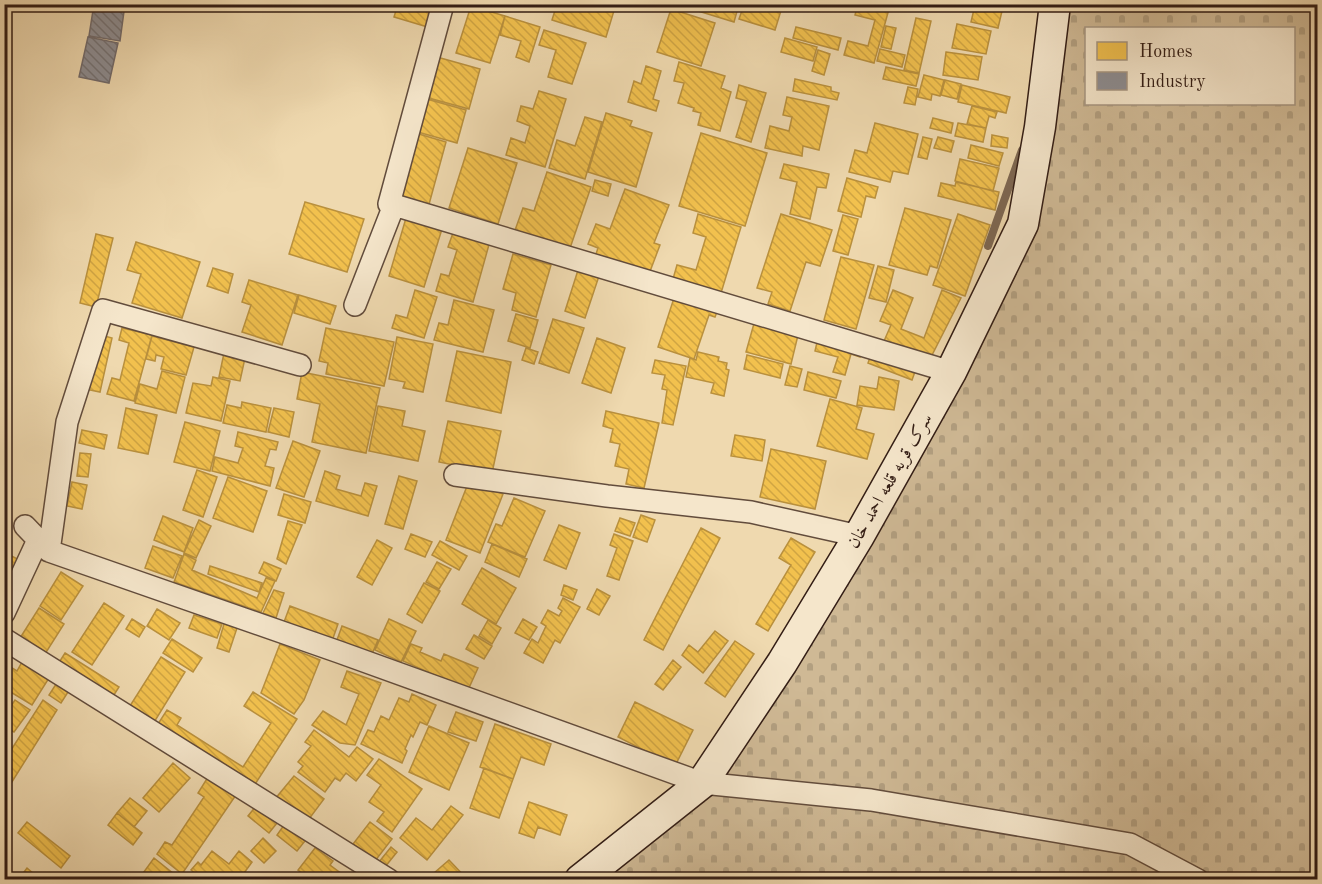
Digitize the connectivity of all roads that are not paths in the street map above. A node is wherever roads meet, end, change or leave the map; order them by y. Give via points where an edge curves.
1 (443, 4) edge
2 (1055, 4) edge
3 (394, 205) junction
4 (355, 305) dead end
5 (300, 365) dead end
6 (951, 372) junction
7 (455, 475) dead end
8 (859, 536) junction
9 (38, 539) junction
10 (4, 613) edge
11 (4, 639) edge
12 (702, 783) junction
13 (389, 879) edge
14 (580, 879) edge
15 (1198, 879) edge

1 - 3 street via 389,204
2 - 6 street, سرک قریه قلعه احمد خان via 1023,224
3 - 4 street
3 - 6 street
5 - 9 street via 103,310 68,422
6 - 8 street, سرک قریه قلعه احمد خان
7 - 8 street via 751,512
8 - 12 street, سرک قریه قلعه احمد خان via 782,663
9 - 10 street
9 - 12 street
11 - 13 street
12 - 14 street, سرک قریه قلعه احمد خان
12 - 15 street via 871,800 1130,844

